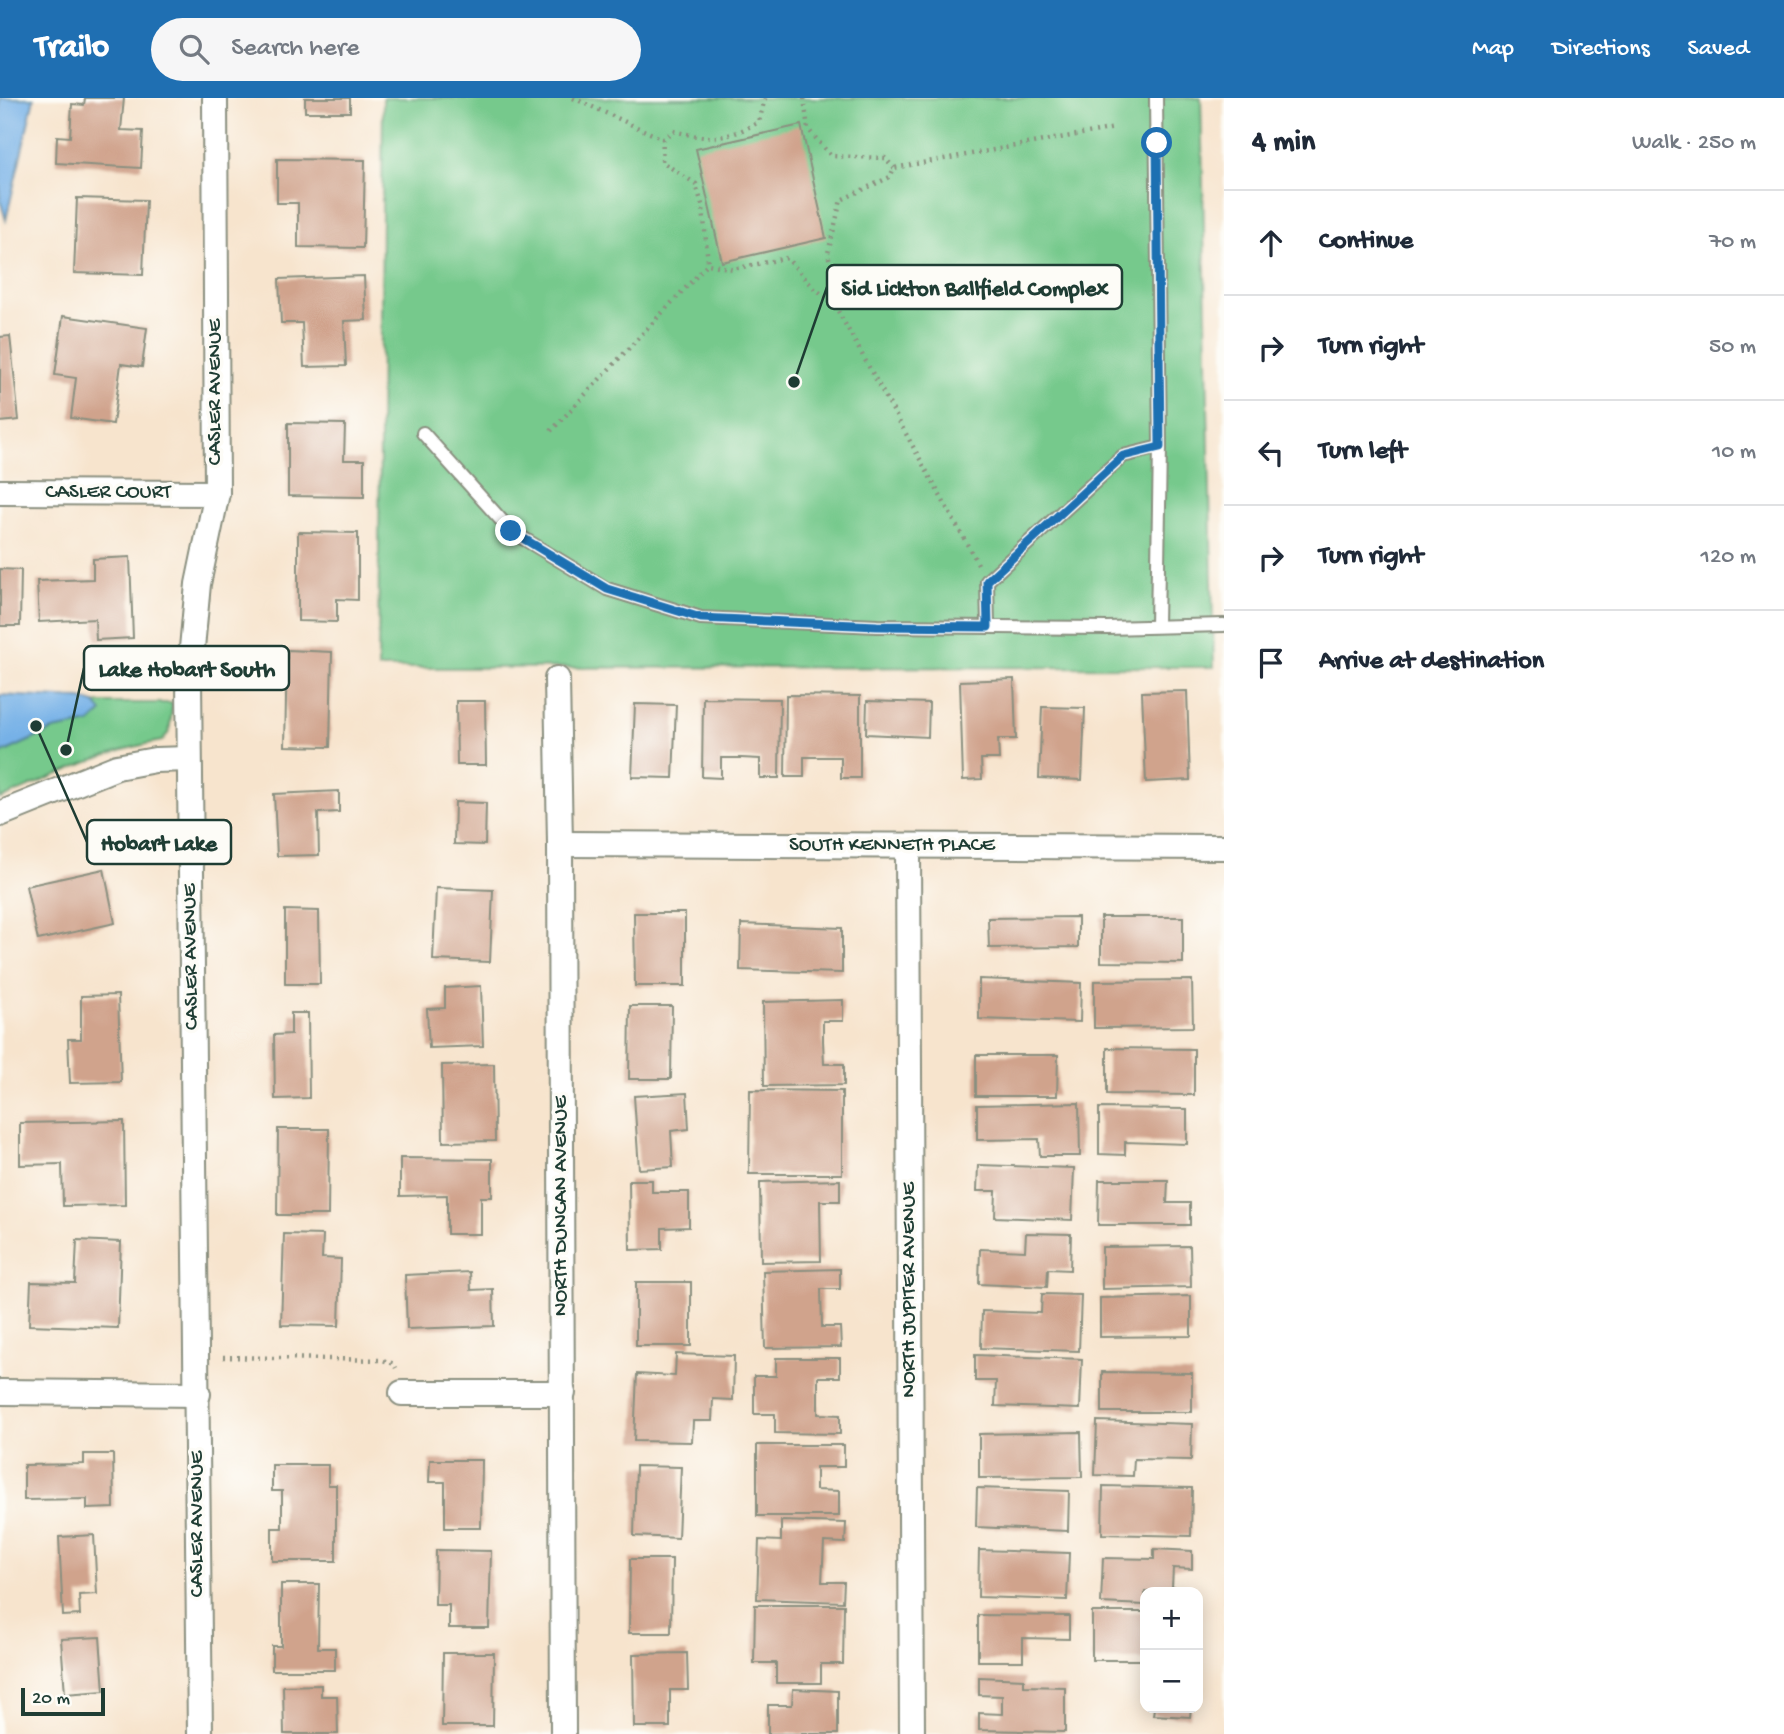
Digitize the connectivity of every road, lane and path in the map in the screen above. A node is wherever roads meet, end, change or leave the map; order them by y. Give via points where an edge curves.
1 (215, 98) edge
2 (573, 98) edge
3 (765, 98) edge
4 (804, 98) edge
5 (1156, 98) edge
6 (1115, 128) dead end
7 (663, 139) junction
8 (894, 167) junction
9 (708, 264) junction
10 (834, 302) junction
11 (551, 431) dead end
12 (423, 433) dead end
13 (1160, 447) junction
14 (0, 492) edge
15 (217, 493) junction
16 (987, 581) junction
17 (1224, 625) edge
18 (1157, 626) junction
19 (988, 627) junction
20 (557, 679) dead end
21 (189, 759) junction
22 (0, 814) edge
23 (560, 845) junction
24 (908, 847) junction
25 (1224, 847) edge
26 (223, 1357) dead end
27 (0, 1392) edge
28 (402, 1393) joint
29 (563, 1393) junction
30 (198, 1394) junction
31 (200, 1734) edge
32 (563, 1734) edge
33 (912, 1734) edge

1 - 15 street, CASLER AVENUE
2 - 7 path
3 - 7 path via 759,122 736,134 706,138 673,131
4 - 8 path via 808,129 831,156 885,158
5 - 13 lane
6 - 8 path
7 - 9 path via 662,162 696,184
8 - 10 path via 890,177 841,200 828,253
9 - 10 path via 733,269 788,258 815,289
9 - 11 path
10 - 16 path
12 - 19 lane via 511,531 607,589 701,618
13 - 16 lane via 1123,456
13 - 18 lane
14 - 15 street, CASLER COURT
15 - 21 street, CASLER AVENUE via 198,584 189,680
16 - 19 lane
17 - 18 lane
18 - 19 lane
20 - 23 street, NORTH DUNCAN AVENUE
21 - 22 street via 117,767
21 - 30 street, CASLER AVENUE
23 - 24 street, SOUTH KENNETH PLACE
23 - 29 street, NORTH DUNCAN AVENUE
24 - 25 street, SOUTH KENNETH PLACE
24 - 33 street, NORTH JUPITER AVENUE
26 - 28 path via 383,1360 394,1364
27 - 30 street
28 - 29 street
29 - 32 street, NORTH DUNCAN AVENUE
30 - 31 street, CASLER AVENUE

